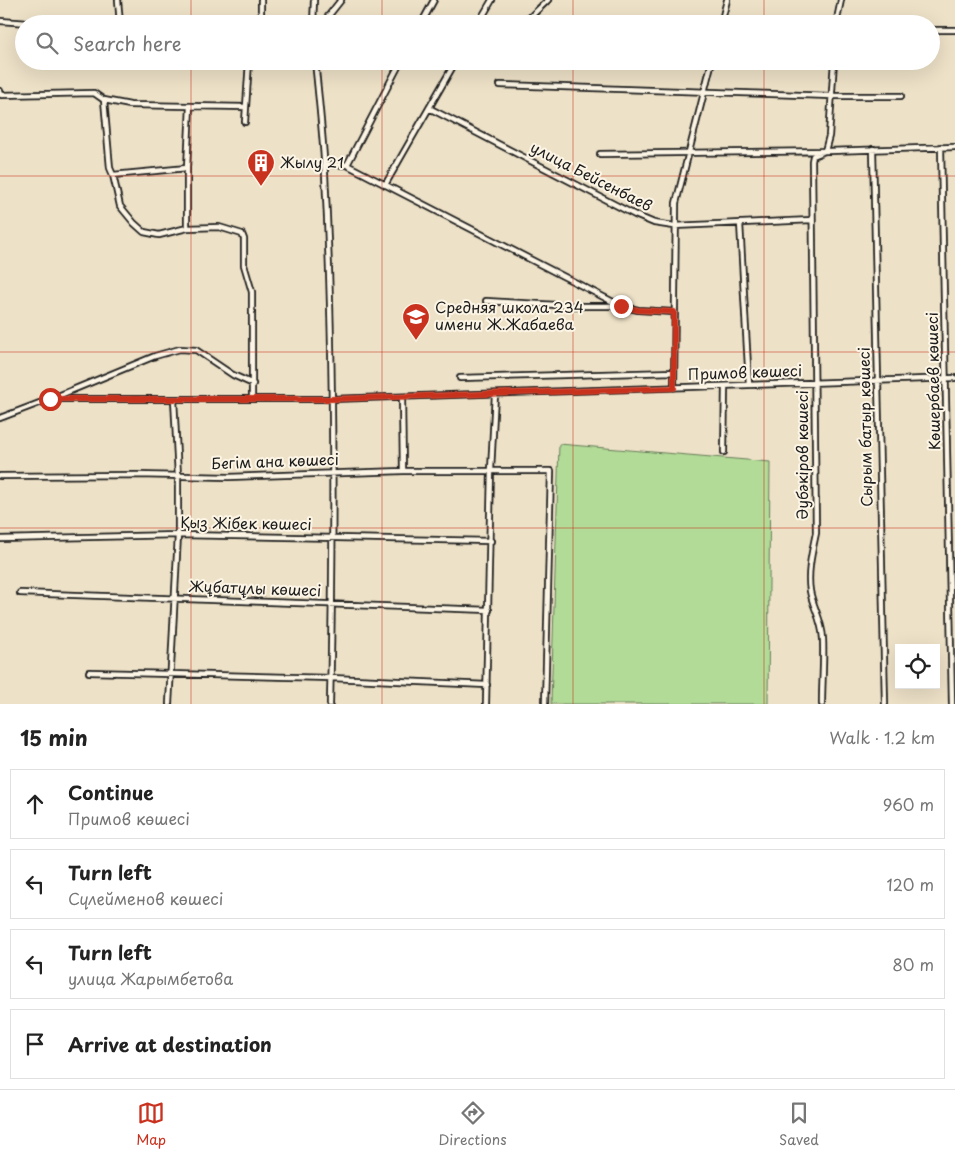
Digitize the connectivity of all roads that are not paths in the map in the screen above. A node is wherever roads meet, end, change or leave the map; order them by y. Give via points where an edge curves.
1 (118, 0) edge
2 (261, 0) edge
3 (314, 0) edge
4 (341, 0) edge
5 (434, 0) edge
6 (492, 0) edge
7 (548, 0) edge
8 (727, 0) edge
9 (840, 0) edge
10 (119, 15) edge
11 (261, 15) edge
12 (313, 15) edge
13 (329, 15) edge
14 (426, 15) edge
15 (483, 15) edge
16 (532, 15) edge
17 (723, 15) edge
18 (838, 15) edge
19 (0, 21) edge
20 (15, 22) edge
21 (940, 30) edge
22 (955, 30) edge
23 (248, 70) edge
24 (316, 70) edge
25 (396, 70) edge
26 (451, 70) edge
27 (710, 70) edge
28 (833, 70) edge
29 (500, 85) dead end
30 (0, 91) edge
31 (705, 92) junction
32 (832, 96) junction
33 (901, 96) dead end
34 (104, 100) junction
35 (190, 106) junction
36 (246, 107) junction
37 (429, 108) junction
38 (246, 122) dead end
39 (942, 147) junction
40 (955, 147) edge
41 (873, 149) junction
42 (825, 150) junction
43 (688, 152) junction
44 (600, 154) dead end
45 (324, 164) junction
46 (347, 164) junction
47 (187, 168) junction
48 (113, 175) junction
49 (385, 185) junction
50 (812, 220) junction
51 (740, 223) junction
52 (674, 226) junction
53 (187, 228) junction
54 (486, 301) dead end
55 (621, 306) junction
56 (674, 312) junction
57 (674, 372) junction
58 (460, 378) dead end
59 (955, 378) edge
60 (947, 379) junction
61 (878, 381) junction
62 (815, 383) junction
63 (252, 384) junction
64 (749, 385) junction
65 (724, 386) junction
66 (674, 388) junction
67 (495, 394) junction
68 (402, 397) junction
69 (50, 399) junction
70 (174, 399) junction
71 (252, 399) junction
72 (332, 399) junction
73 (0, 418) edge
74 (724, 452) dead end
75 (491, 470) junction
76 (403, 471) junction
77 (333, 472) junction
78 (0, 476) edge
79 (178, 476) junction
80 (178, 535) junction
81 (0, 539) edge
82 (334, 539) junction
83 (491, 541) junction
84 (20, 594) dead end
85 (175, 599) junction
86 (332, 605) junction
87 (489, 610) junction
88 (89, 672) dead end
89 (170, 674) junction
90 (331, 678) junction
91 (487, 685) junction
92 (169, 704) edge
93 (330, 704) edge
94 (486, 704) edge
95 (545, 704) edge
96 (822, 704) edge
97 (885, 704) edge
98 (952, 704) edge

1 - 10 street
2 - 11 street
3 - 12 street
4 - 13 street
5 - 14 street
6 - 15 street
7 - 16 street
8 - 17 street
9 - 18 street
19 - 20 street
21 - 22 street
23 - 36 street
24 - 45 street
25 - 46 street
26 - 37 street
27 - 31 street
28 - 32 street, Әубәкіров көшесі
29 - 31 street
30 - 34 street via 1,95 94,93
31 - 32 street
31 - 43 street
32 - 33 street
32 - 42 street, Әубәкіров көшесі
34 - 35 street via 130,105
34 - 48 street
35 - 36 street
35 - 47 street
36 - 38 street
37 - 49 street
37 - 52 street, улица Бейсенбаев via 636,215 654,223
39 - 40 street
39 - 41 street
39 - 60 street, Көшербаев көшесі
41 - 42 street
41 - 61 street, Сырым батыр көшесі
42 - 43 street
42 - 50 street, Әубәкіров көшесі via 813,156 812,161
43 - 44 street
43 - 52 street
45 - 46 street
45 - 72 street
46 - 49 street
47 - 48 street
47 - 53 street
48 - 53 street via 120,206 144,232 160,235
49 - 55 street
50 - 51 street, улица Бейсенбаев
50 - 62 street, Әубәкіров көшесі
51 - 52 street, улица Бейсенбаев
51 - 64 street
52 - 56 street
53 - 63 street via 219,227 242,234 244,265 252,292
54 - 55 street
55 - 56 street
56 - 57 street
57 - 58 street
57 - 66 street
59 - 60 street, Примов көшесі
60 - 61 street, Примов көшесі
60 - 98 street, Көшербаев көшесі
61 - 62 street, Примов көшесі
61 - 97 street, Сырым батыр көшесі
62 - 64 street, Примов көшесі
62 - 96 street, Әубәкіров көшесі via 816,533 809,574 823,638
63 - 69 street via 196,350 180,349
63 - 71 street
64 - 65 street, Примов көшесі
65 - 66 street, Примов көшесі
65 - 74 street
66 - 67 street, Примов көшесі
67 - 68 street, Примов көшесі
67 - 75 street
68 - 72 street, Примов көшесі
68 - 76 street
69 - 70 street, Примов көшесі
69 - 73 street, Примов көшесі
70 - 71 street, Примов көшесі
70 - 79 street
71 - 72 street, Примов көшесі
72 - 77 street
75 - 76 street, Бегім ана көшесі
75 - 83 street
75 - 95 street, Бегім ана көшесі via 550,471
76 - 77 street, Бегім ана көшесі
77 - 79 street, Бегім ана көшесі
77 - 82 street
78 - 79 street, Бегім ана көшесі
79 - 80 street
80 - 81 street, Қыз Жібек көшесі
80 - 82 street, Қыз Жібек көшесі
80 - 85 street
82 - 83 street, Қыз Жібек көшесі
82 - 86 street
83 - 87 street
84 - 85 street, Жұбатұлы көшесі
85 - 86 street, Жұбатұлы көшесі
85 - 89 street
86 - 87 street, Жұбатұлы көшесі
86 - 90 street
87 - 91 street
88 - 89 street
89 - 90 street
89 - 92 street
90 - 91 street
90 - 93 street
91 - 94 street

